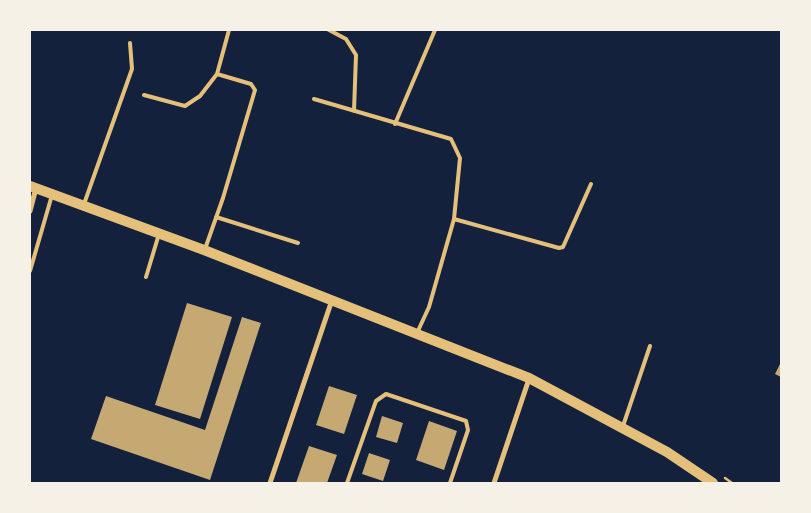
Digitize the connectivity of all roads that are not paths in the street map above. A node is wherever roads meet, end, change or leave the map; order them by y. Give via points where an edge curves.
1 (229, 30) edge
2 (329, 30) edge
3 (435, 30) edge
4 (130, 43) dead end
5 (217, 74) junction
6 (144, 96) dead end
7 (314, 98) dead end
8 (354, 111) junction
9 (395, 124) junction
10 (591, 184) dead end
11 (33, 187) edge
12 (53, 193) junction
13 (84, 204) junction
14 (30, 211) edge
15 (216, 216) junction
16 (454, 219) junction
17 (159, 233) junction
18 (298, 243) dead end
19 (204, 250) junction
20 (30, 271) edge
21 (146, 277) dead end
22 (332, 300) junction
23 (417, 334) junction
24 (650, 346) dead end
25 (529, 378) junction
26 (622, 428) junction
27 (270, 483) edge
28 (347, 483) edge
29 (450, 483) edge
30 (494, 483) edge
31 (714, 483) edge

1 - 5 lane
2 - 8 lane via 346,39 356,55
3 - 9 lane
4 - 13 lane via 132,69
5 - 6 lane via 200,96 185,106
5 - 15 lane via 251,84 255,90
7 - 8 lane
8 - 9 lane
9 - 16 lane via 451,139 460,158
10 - 16 lane via 563,247
11 - 12 main road
11 - 14 street
12 - 13 main road
12 - 20 lane
13 - 17 main road
15 - 18 lane
15 - 19 lane
16 - 23 lane via 429,307
17 - 19 main road
17 - 21 lane
19 - 22 main road
22 - 23 main road
22 - 27 street
23 - 25 main road
24 - 26 lane
25 - 26 main road
25 - 30 street
26 - 31 main road
28 - 29 lane via 376,401 386,394 466,421 468,430

